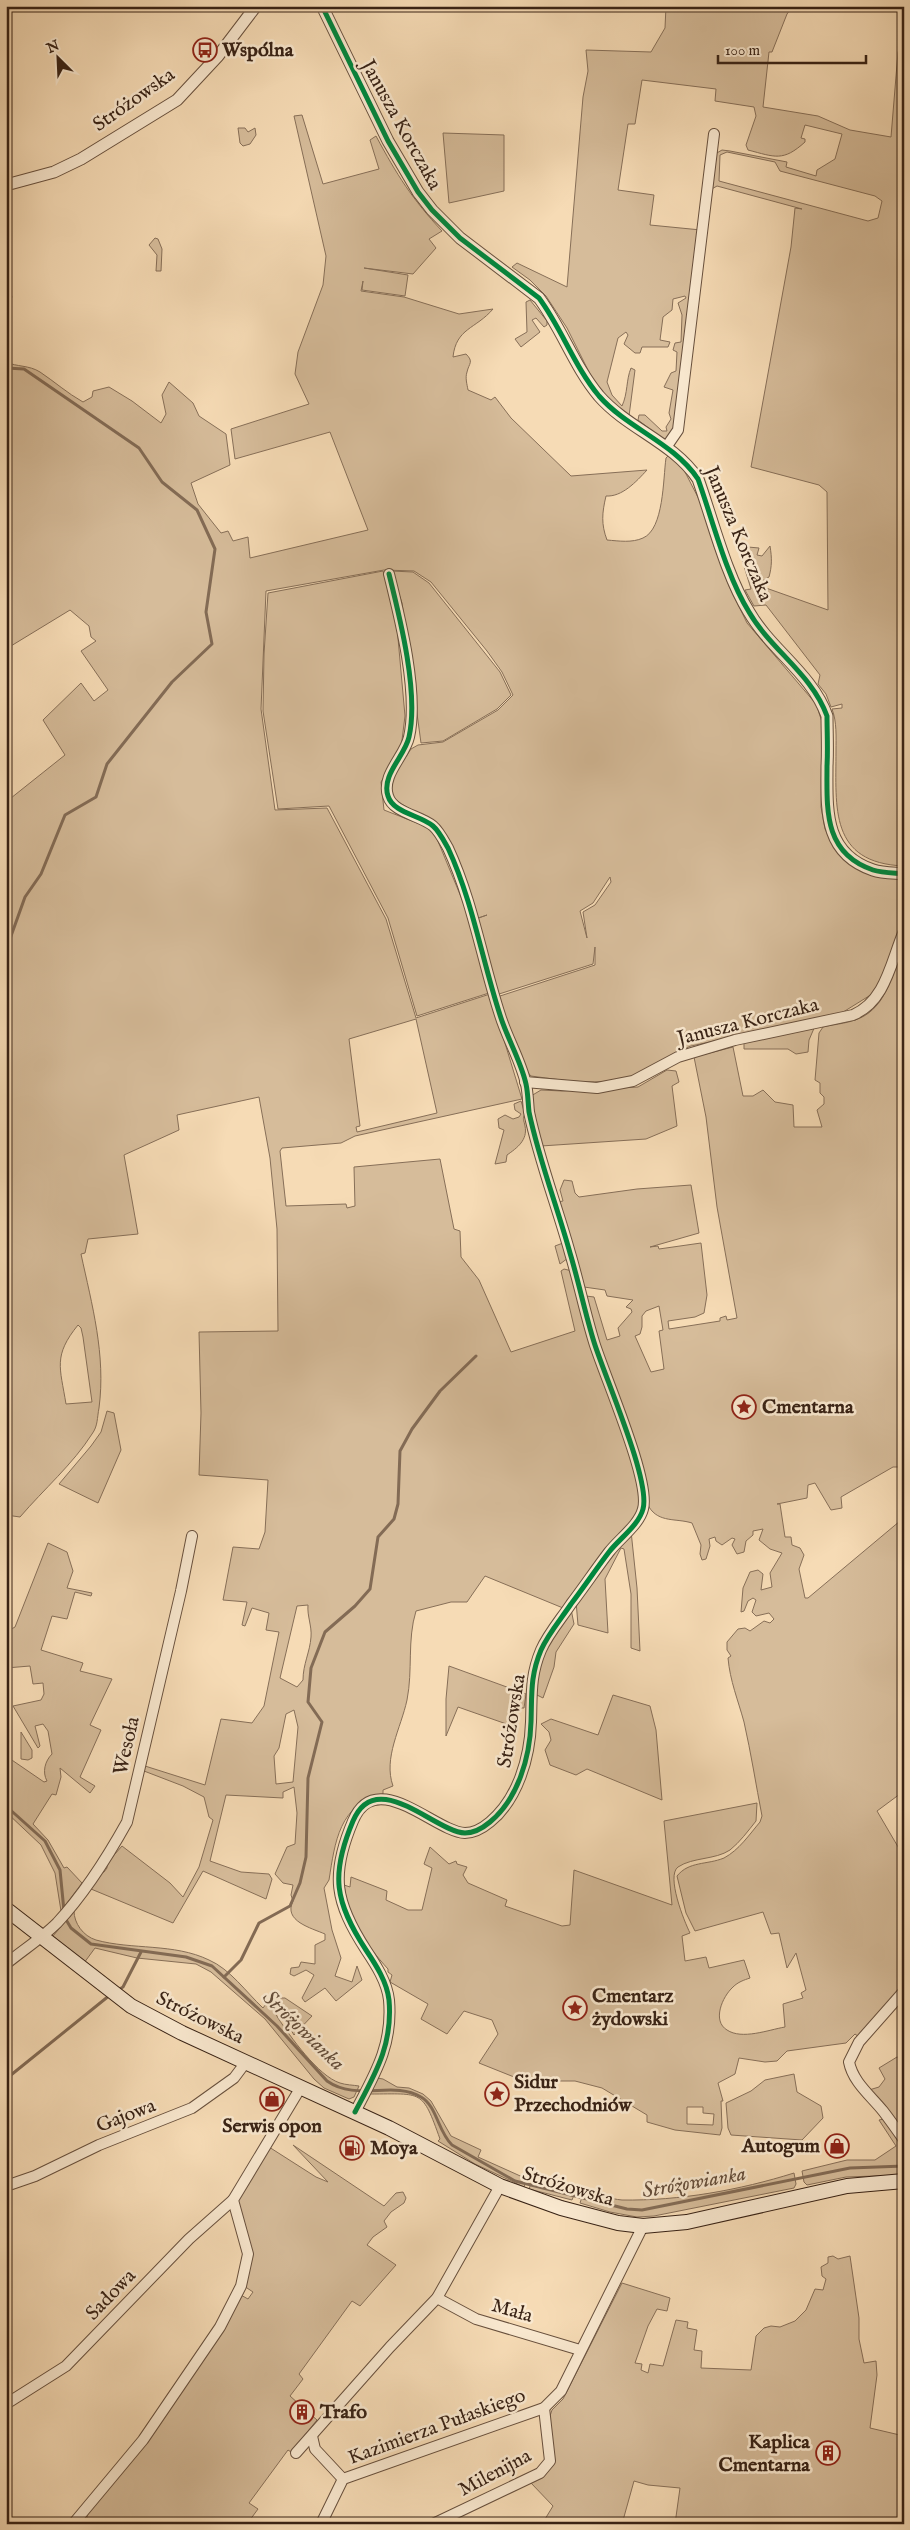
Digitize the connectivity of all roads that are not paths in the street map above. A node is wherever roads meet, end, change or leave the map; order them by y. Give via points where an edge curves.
1 (256, 6) edge
2 (322, 6) edge
3 (714, 134) dead end
4 (6, 186) edge
5 (666, 446) junction
6 (389, 574) dead end
7 (904, 874) edge
8 (904, 931) edge
9 (526, 1082) junction
10 (192, 1536) dead end
11 (6, 1909) edge
12 (41, 1937) junction
13 (6, 1964) edge
14 (904, 1991) edge
15 (246, 2062) junction
16 (301, 2087) junction
17 (355, 2112) junction
18 (904, 2140) edge
19 (904, 2181) edge
20 (6, 2186) edge
21 (500, 2186) junction
22 (233, 2200) junction
23 (643, 2226) junction
24 (437, 2298) junction
25 (580, 2350) junction
26 (6, 2404) edge
27 (544, 2408) junction
28 (312, 2436) junction
29 (296, 2453) dead end
30 (344, 2479) junction
31 (73, 2524) edge
32 (320, 2524) edge
33 (433, 2524) edge

1 - 4 street, Stróżowska via 218,56 176,100 80,159 54,172
2 - 5 street, Janusza Korczaka via 388,141 427,204 460,238 539,298 583,374 599,395 614,411
3 - 5 street via 678,430
5 - 7 street, Janusza Korczaka via 698,480 730,571 748,611 760,629 808,681 822,703 827,716 827,815 835,839 842,850 865,867
6 - 9 street via 402,626 410,684 411,728 407,748 388,779 388,796 396,807 436,828 447,847 471,911 500,1015
8 - 9 street, Janusza Korczaka via 880,993 865,1010 735,1040 678,1057 633,1081 597,1088
9 - 17 street, Stróżowska via 530,1112 594,1342 637,1469 643,1510 611,1549 542,1647 530,1689 531,1727 524,1764 506,1805 492,1821 474,1831 460,1832 409,1806 384,1800 372,1802 356,1814 340,1866 338,1886 341,1904 348,1923 386,1985 389,1999 384,2056
10 - 12 street, Wesoła via 127,1822 109,1855 75,1903
11 - 12 main road, Stróżowska
12 - 13 street, Wesoła
12 - 15 main road, Stróżowska via 131,2006
14 - 18 street via 859,2042 849,2062 858,2082
15 - 16 main road, Stróżowska
15 - 20 street, Gajowa via 234,2078 192,2108
16 - 17 main road, Stróżowska
16 - 22 street, Sadowa
17 - 21 main road, Stróżowska
19 - 23 main road, Stróżowska via 847,2186 687,2222
21 - 23 main road, Stróżowska via 561,2208
21 - 24 street
22 - 26 street, Sadowa via 189,2239 66,2366
22 - 31 street via 248,2254 241,2286 220,2327 143,2440
23 - 25 street, Kazimierza Pułaskiego
24 - 25 street, Mała via 476,2319
24 - 28 street
25 - 27 street, Kazimierza Pułaskiego via 561,2391
27 - 30 street, Kazimierza Pułaskiego
27 - 33 street, Milenijna via 550,2461 540,2473
28 - 29 street
28 - 30 street, Kazimierza Pułaskiego via 315,2449
30 - 32 street, Kazimierza Pułaskiego

